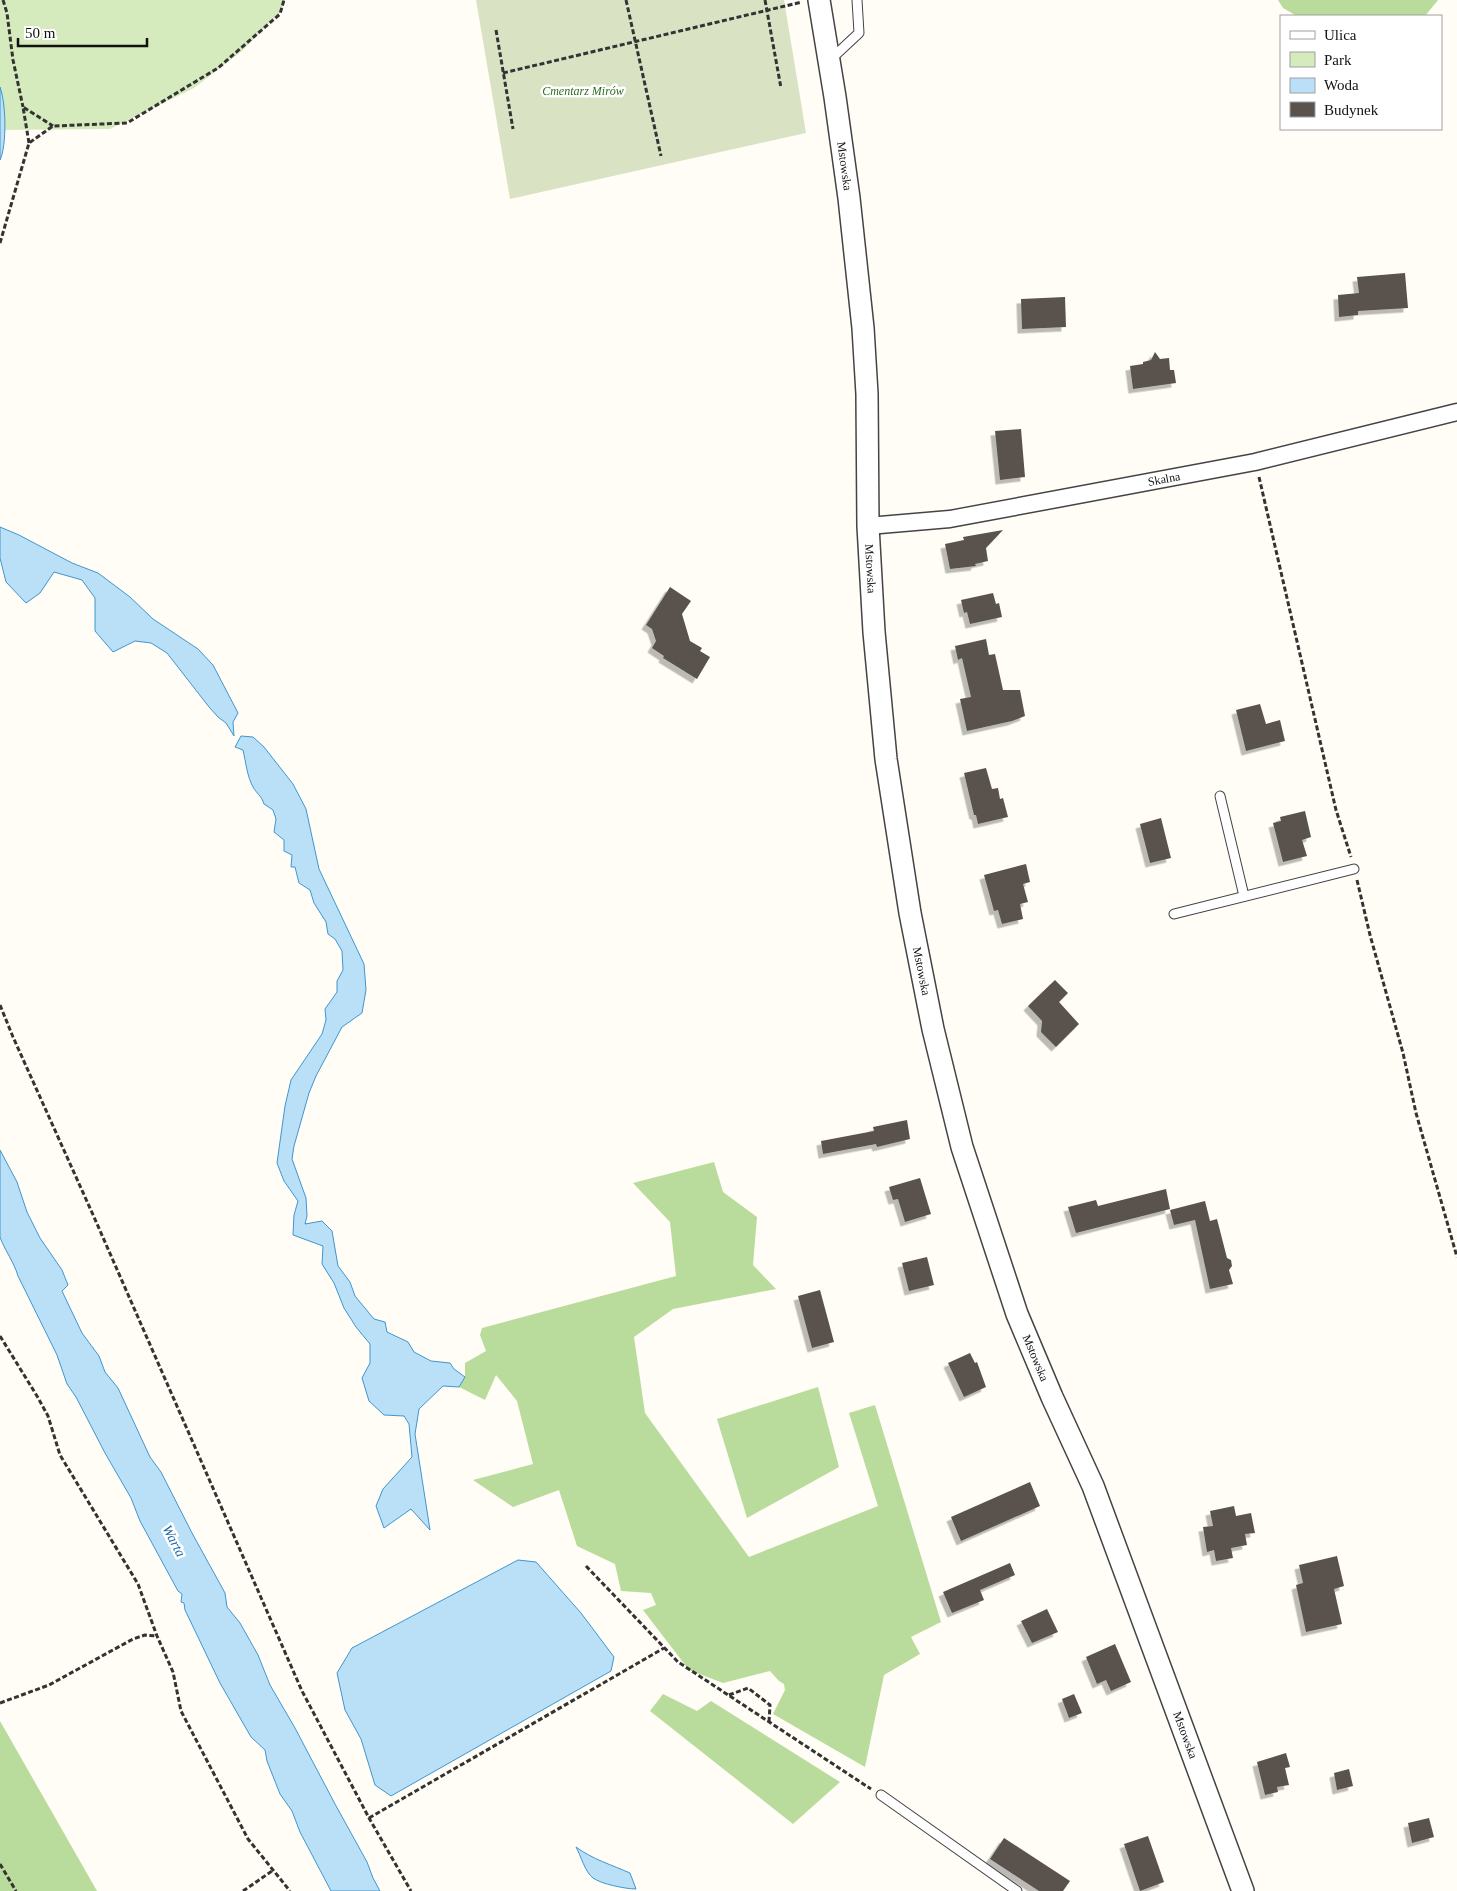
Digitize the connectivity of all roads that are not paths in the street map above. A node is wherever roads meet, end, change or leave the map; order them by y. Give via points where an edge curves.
1 (819, 0) edge
2 (857, 0) edge
3 (829, 61) junction
4 (1457, 412) edge
5 (868, 526) junction
6 (1220, 796) dead end
7 (1354, 869) dead end
8 (1244, 896) junction
9 (1174, 914) dead end
10 (881, 1795) road end
11 (1017, 1891) edge
12 (1243, 1891) edge

1 - 3 street, Mstowska
2 - 3 lane via 859,33
3 - 5 street, Mstowska via 849,198 863,328
4 - 5 street, Skalna via 1255,462 950,519
5 - 12 street, Mstowska via 886,759 910,913 933,1029 962,1147 1017,1314 1093,1486
6 - 8 lane
7 - 8 lane
8 - 9 lane
10 - 11 lane

